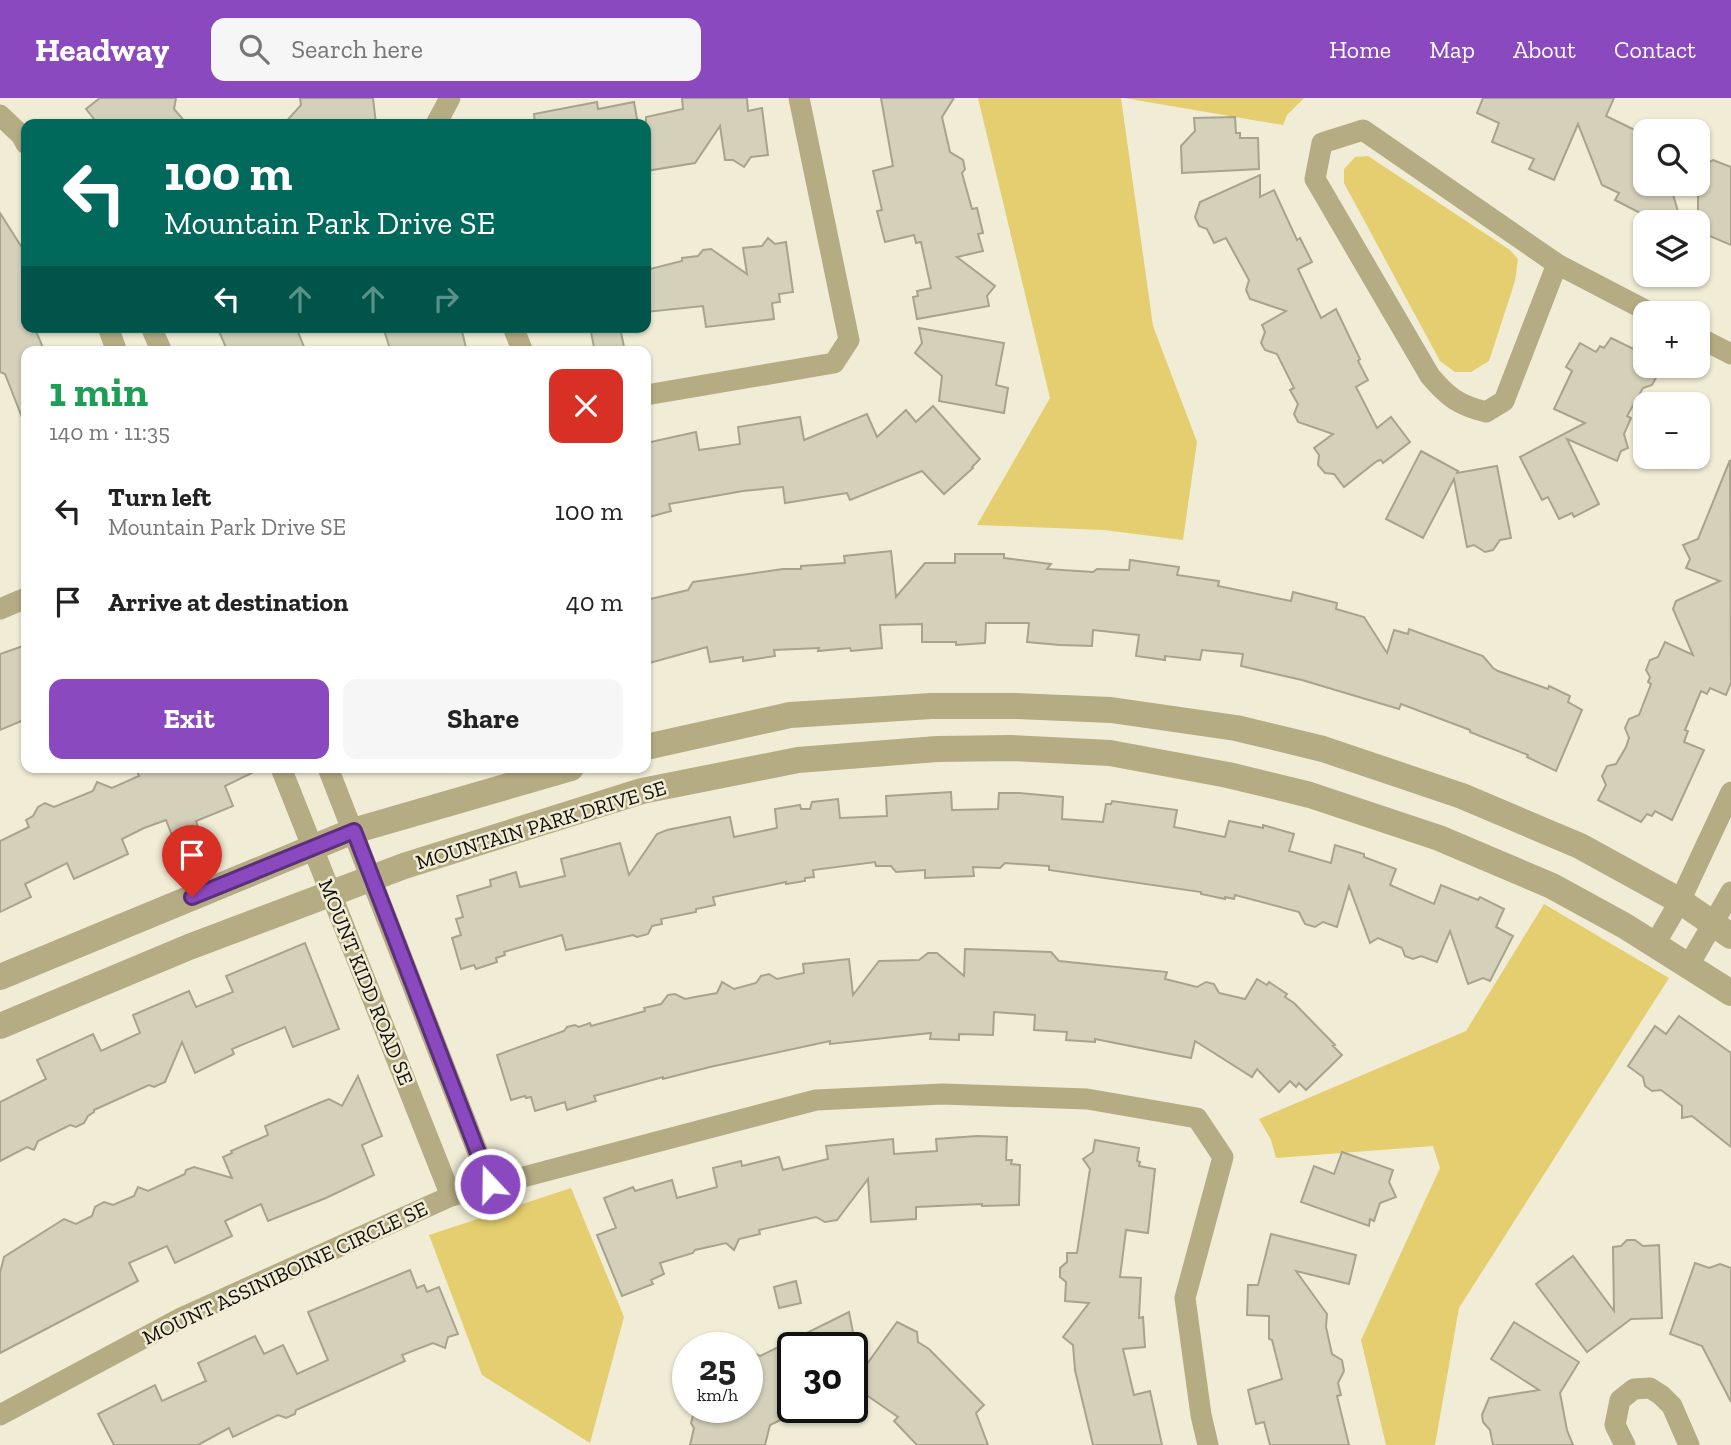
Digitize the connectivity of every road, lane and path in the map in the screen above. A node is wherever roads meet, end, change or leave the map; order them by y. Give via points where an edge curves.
1 (450, 98) edge
2 (799, 98) edge
3 (0, 115) edge
4 (439, 119) edge
5 (21, 135) edge
6 (1556, 264) junction
7 (1633, 304) edge
8 (1710, 343) edge
9 (1731, 354) edge
10 (651, 394) edge
11 (21, 600) edge
12 (0, 608) edge
13 (651, 746) edge
14 (283, 773) edge
15 (330, 773) edge
16 (553, 773) edge
17 (1731, 792) edge
18 (354, 831) junction
19 (312, 847) junction
20 (372, 879) junction
21 (1731, 892) edge
22 (330, 894) junction
23 (1680, 901) junction
24 (1723, 931) edge
25 (1655, 944) junction
26 (1689, 965) junction
27 (0, 977) edge
28 (1731, 993) edge
29 (0, 1026) edge
30 (490, 1184) junction
31 (452, 1196) junction
32 (0, 1415) edge
33 (1208, 1445) edge
34 (1625, 1445) edge
35 (1689, 1445) edge

1 - 4 street
2 - 10 street via 849,340 834,363
3 - 5 street
6 - 6 street via 1504,401 1486,412 1464,407 1430,376 1315,179 1322,143 1363,130
6 - 7 street
8 - 9 street
11 - 12 street
13 - 23 street, MOUNTAIN PARK DRIVE SE via 790,715 931,706 1111,710 1236,728 1323,749 1462,796 1580,846
14 - 19 street, MOUNT KIDD ROAD SE
15 - 18 street, MOUNT KIDD ROAD SE
16 - 18 street
17 - 23 street
18 - 19 street
18 - 20 street, MOUNT KIDD ROAD SE
19 - 22 street, MOUNT KIDD ROAD SE
19 - 27 street
20 - 22 street, MOUNTAIN PARK DRIVE SE
20 - 25 street, MOUNTAIN PARK DRIVE SE via 642,791 798,760 937,749 1111,752 1310,795 1439,838 1552,886
20 - 30 street, MOUNT KIDD ROAD SE
21 - 24 street
22 - 29 street, MOUNTAIN PARK DRIVE SE
22 - 31 street, MOUNT KIDD ROAD SE
23 - 24 street, MOUNTAIN PARK DRIVE SE
23 - 25 street
24 - 26 street
25 - 26 street, MOUNTAIN PARK DRIVE SE
26 - 28 street, MOUNTAIN PARK DRIVE SE
30 - 31 street, MOUNT ASSINIBOINE CIRCLE SE
30 - 33 street, MOUNT ASSINIBOINE CIRCLE SE via 816,1100 942,1094 1087,1099 1197,1118 1223,1157 1185,1298
31 - 32 street, MOUNT ASSINIBOINE CIRCLE SE via 181,1318
34 - 35 street via 1615,1425 1620,1400 1634,1389 1650,1388 1672,1406

